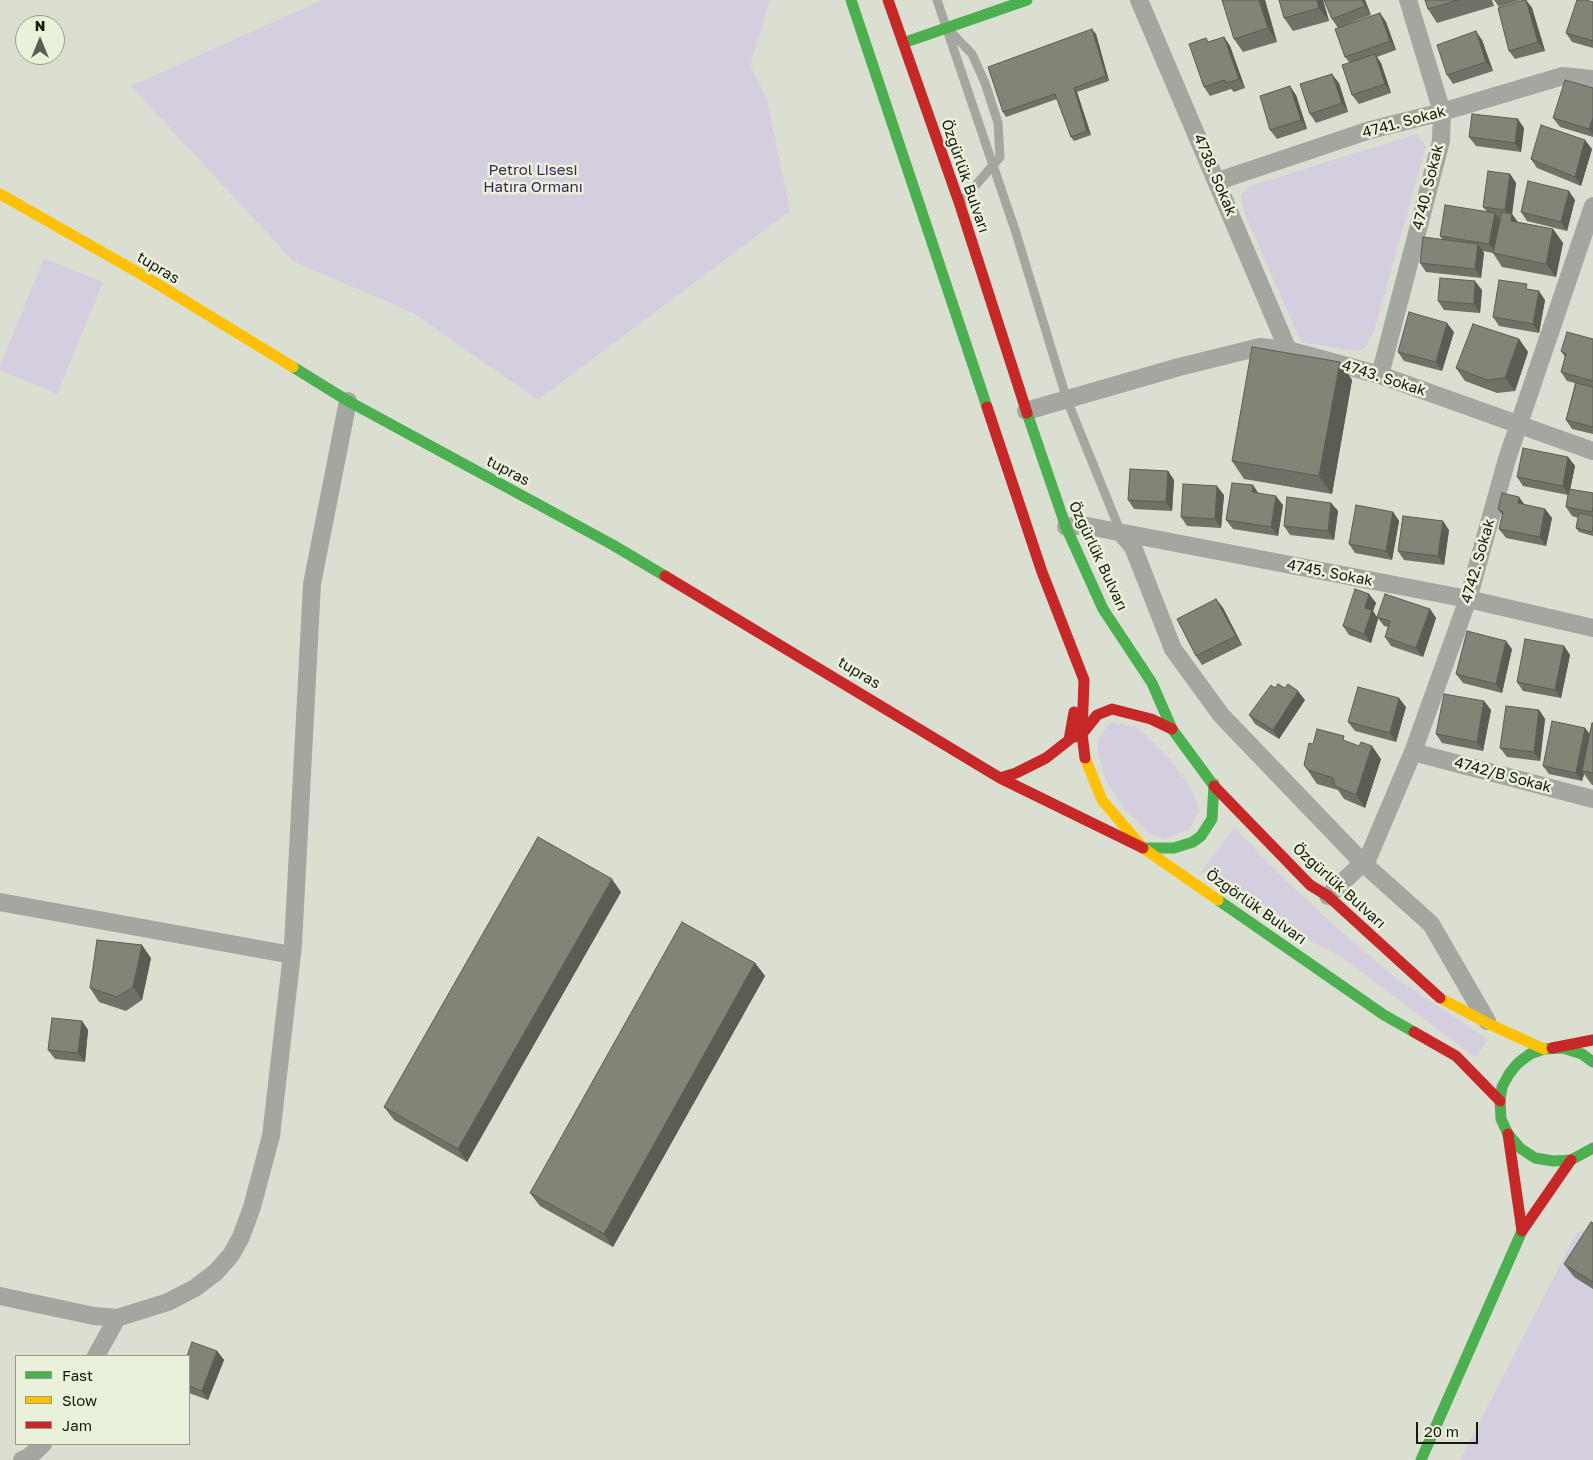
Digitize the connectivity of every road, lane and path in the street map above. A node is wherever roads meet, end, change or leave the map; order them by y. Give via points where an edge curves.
1 (851, 0) edge
2 (888, 0) edge
3 (937, 0) edge
4 (1027, 0) edge
5 (1139, 0) edge
6 (1408, 0) edge
7 (946, 28) junction
8 (903, 43) junction
9 (1593, 79) edge
10 (1442, 112) junction
11 (993, 165) junction
12 (1218, 181) junction
13 (0, 194) edge
14 (960, 205) junction
15 (1593, 206) edge
16 (1288, 350) junction
17 (1380, 375) junction
18 (1067, 400) junction
19 (348, 401) junction
20 (1026, 411) junction
21 (1519, 425) junction
22 (1593, 451) edge
23 (1066, 527) junction
24 (1120, 533) junction
25 (1468, 599) junction
26 (1593, 628) edge
27 (1084, 680) junction
28 (1172, 729) junction
29 (1082, 734) junction
30 (1070, 740) junction
31 (1413, 752) junction
32 (1000, 778) junction
33 (1214, 784) junction
34 (1593, 799) edge
35 (1143, 848) junction
36 (1363, 863) junction
37 (1328, 896) junction
38 (0, 902) edge
39 (292, 956) junction
40 (1489, 1024) junction
41 (1593, 1040) edge
42 (1544, 1049) junction
43 (1593, 1062) edge
44 (1500, 1102) junction
45 (1508, 1134) junction
46 (1593, 1148) edge
47 (1571, 1160) junction
48 (1586, 1164) dead end
49 (1522, 1231) junction
50 (0, 1296) edge
51 (117, 1318) junction
52 (97, 1355) edge
53 (42, 1445) edge
54 (22, 1460) edge
55 (1421, 1460) edge

1 - 27 main road via 1042,572
2 - 8 main road, Özgürlük Bulvarı
3 - 7 lane
4 - 7 main road
5 - 12 street, 4738. Sokak
6 - 10 street, 4740. Sokak
7 - 8 main road
7 - 11 lane
7 - 11 lane via 972,54 985,83 998,123 1000,157
8 - 14 main road, Özgürlük Bulvarı
9 - 10 street, 4741. Sokak via 1563,76
10 - 12 street, 4741. Sokak via 1370,130
10 - 17 street, 4740. Sokak via 1441,141
11 - 14 lane
11 - 18 lane
12 - 16 street, 4738. Sokak
13 - 19 main road, tupras via 146,277
14 - 20 main road, Özgürlük Bulvarı
15 - 21 street, 4742. Sokak
16 - 17 street, 4743. Sokak
16 - 18 street, 4743. Sokak via 1260,347 1179,366
17 - 21 street, 4743. Sokak
18 - 20 street, 4743. Sokak
18 - 24 lane
19 - 32 main road, tupras via 613,545 869,696
19 - 39 street via 312,584
20 - 23 main road, Özgürlük Bulvarı
21 - 22 street, 4743. Sokak
21 - 25 street, 4742. Sokak
23 - 24 street, 4745. Sokak via 1082,525
23 - 28 main road, Özgürlük Bulvarı via 1103,609 1152,683
24 - 25 street, 4745. Sokak
24 - 36 street via 1133,547 1173,649 1210,700 1276,774
25 - 26 street, 4745. Sokak
25 - 31 street, 4742. Sokak
27 - 29 main road, Özgörlük Bulvarı
27 - 30 main road via 1072,718
28 - 29 main road via 1151,719 1112,709 1098,715
28 - 33 main road, Özgürlük Bulvarı
29 - 30 main road
29 - 35 main road, Özgörlük Bulvarı via 1085,762 1102,800
30 - 32 main road via 1046,758
31 - 34 street, 4742/B Sokak
31 - 36 street, 4742. Sokak via 1368,858
32 - 35 main road, tupras
33 - 35 main road via 1212,819 1201,836 1174,848
33 - 37 main road, Özgürlük Bulvarı via 1310,885
35 - 44 main road, Özgörlük Bulvarı via 1384,1015 1456,1056
36 - 37 street, 4742. Sokak
36 - 40 street via 1431,924
37 - 40 main road, Özgürlük Bulvarı via 1439,997
38 - 39 street
39 - 51 street via 271,1136 241,1237 216,1272 194,1288 168,1302
40 - 42 main road, Özgürlük Bulvarı
41 - 42 main road
42 - 43 main road via 1563,1048 1582,1054
42 - 44 main road via 1518,1063 1506,1080
44 - 45 main road via 1501,1119
45 - 47 main road via 1520,1148 1536,1158
45 - 49 main road
46 - 47 main road
47 - 48 main road
47 - 49 main road
49 - 55 main road
50 - 51 street
51 - 52 street
53 - 54 street

